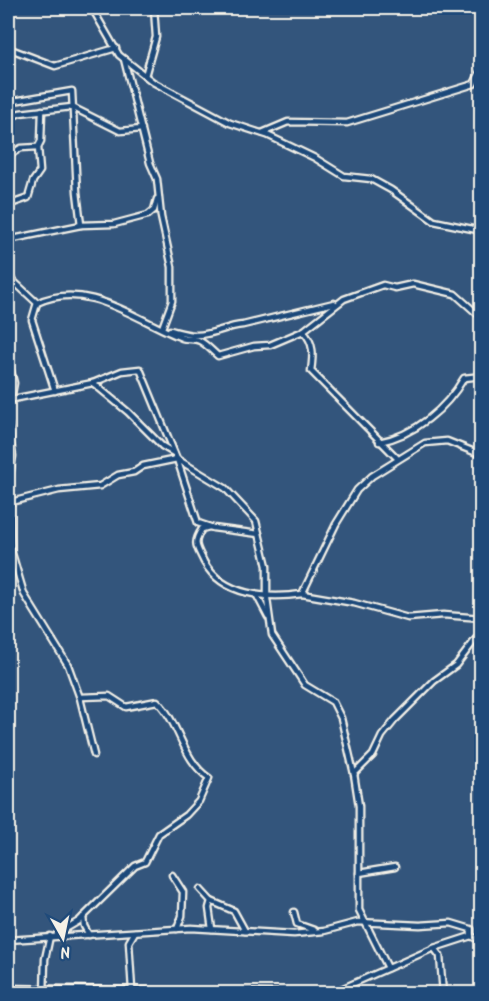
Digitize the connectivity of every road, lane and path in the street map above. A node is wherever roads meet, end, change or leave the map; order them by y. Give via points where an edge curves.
1 (92, 8) edge
2 (154, 8) edge
3 (8, 48) edge
4 (116, 48) junction
5 (124, 59) junction
6 (482, 68) edge
7 (145, 76) junction
8 (8, 102) edge
9 (72, 107) junction
10 (42, 110) junction
11 (8, 119) edge
12 (142, 129) junction
13 (262, 134) junction
14 (38, 147) junction
15 (8, 156) edge
16 (158, 197) junction
17 (8, 205) edge
18 (81, 225) junction
19 (482, 231) edge
20 (8, 240) edge
21 (8, 276) edge
22 (340, 302) junction
23 (37, 303) junction
24 (482, 318) edge
25 (161, 328) junction
26 (303, 331) junction
27 (8, 359) edge
28 (482, 376) edge
29 (93, 383) junction
30 (55, 391) junction
31 (9, 400) edge
32 (8, 424) edge
33 (379, 442) junction
34 (482, 455) edge
35 (176, 456) junction
36 (398, 459) junction
37 (11, 502) junction
38 (209, 527) junction
39 (259, 534) junction
40 (303, 594) junction
41 (256, 595) junction
42 (267, 598) junction
43 (482, 618) edge
44 (269, 620) junction
45 (482, 631) edge
46 (80, 697) junction
47 (94, 755) dead end
48 (354, 774) junction
49 (395, 867) dead end
50 (359, 873) junction
51 (172, 874) dead end
52 (201, 889) dead end
53 (211, 901) junction
54 (294, 912) dead end
55 (83, 917) junction
56 (365, 922) junction
57 (177, 929) junction
58 (212, 929) junction
59 (245, 931) junction
60 (316, 931) junction
61 (135, 932) junction
62 (122, 933) junction
63 (482, 934) edge
64 (88, 935) junction
65 (52, 936) junction
66 (471, 936) junction
67 (477, 939) junction
68 (8, 940) edge
69 (129, 942) junction
70 (482, 946) edge
71 (434, 948) junction
72 (388, 968) junction
73 (8, 988) edge
74 (44, 991) edge
75 (129, 991) edge
76 (175, 992) edge
77 (237, 993) edge
78 (288, 993) edge
79 (334, 993) edge
80 (443, 993) edge

1 - 4 street
2 - 7 street via 156,37
3 - 4 street via 55,66
4 - 5 street
5 - 7 street
5 - 12 street
6 - 13 street via 474,84 347,123 288,122
7 - 13 street via 204,111
8 - 9 street via 69,90
9 - 10 street
9 - 12 street via 120,131
9 - 18 street
10 - 11 street
10 - 14 street
12 - 16 street via 157,179
13 - 19 street via 344,176 371,179 434,221
14 - 15 street via 21,148
14 - 17 street via 40,171 28,198
16 - 18 street via 148,215 114,224
16 - 25 street via 172,284 172,301
18 - 20 street
21 - 23 street
22 - 24 street via 383,285 395,288 413,284 455,294
22 - 25 street via 193,336
22 - 26 street
23 - 25 street via 58,297 84,297 117,307
23 - 30 street via 32,320
25 - 26 street via 184,339 201,341 218,356 270,345
26 - 33 street via 315,356 311,371
27 - 31 street via 14,383
28 - 33 street via 464,378 458,392 410,432
29 - 30 street
29 - 35 street
29 - 35 street via 122,371 140,369
30 - 31 street
32 - 37 street via 13,456
33 - 36 street
34 - 36 street via 438,441 425,443
35 - 37 street via 118,475 100,486 59,490
35 - 38 street via 195,518
35 - 39 street via 225,488 256,521
36 - 40 street via 357,490 324,545
37 - 46 street via 11,550 24,594 68,665
38 - 39 street
38 - 41 street via 202,529 195,540 207,569 226,586
39 - 42 street via 267,566
40 - 42 street
40 - 43 street via 408,618
41 - 42 street
41 - 44 street via 261,598
42 - 44 street
44 - 48 street via 272,635 305,685 333,702
45 - 48 street via 456,665 395,720 373,755
46 - 47 street
46 - 55 street via 109,696 126,707 157,701 182,737 188,754 209,778 199,801 159,834 145,862 135,866
48 - 50 street via 359,807
49 - 50 street
50 - 56 street via 359,910
51 - 57 street via 183,892
52 - 53 street
53 - 58 street via 208,908
53 - 59 street via 234,911
54 - 60 street via 297,924
55 - 64 street
55 - 65 street
56 - 60 street
56 - 66 street via 451,923 471,929
56 - 72 street
57 - 58 street
57 - 61 street
58 - 59 street
59 - 60 street
61 - 62 street
61 - 69 street
62 - 64 street
62 - 69 street
63 - 67 street
64 - 65 street
65 - 68 street
65 - 74 street via 45,958
66 - 67 street
66 - 71 street
67 - 70 street
69 - 75 street
71 - 72 street
71 - 80 street via 440,956
72 - 79 street
73 - 74 street
74 - 75 street
75 - 76 street
76 - 77 street
77 - 78 street
78 - 79 street

